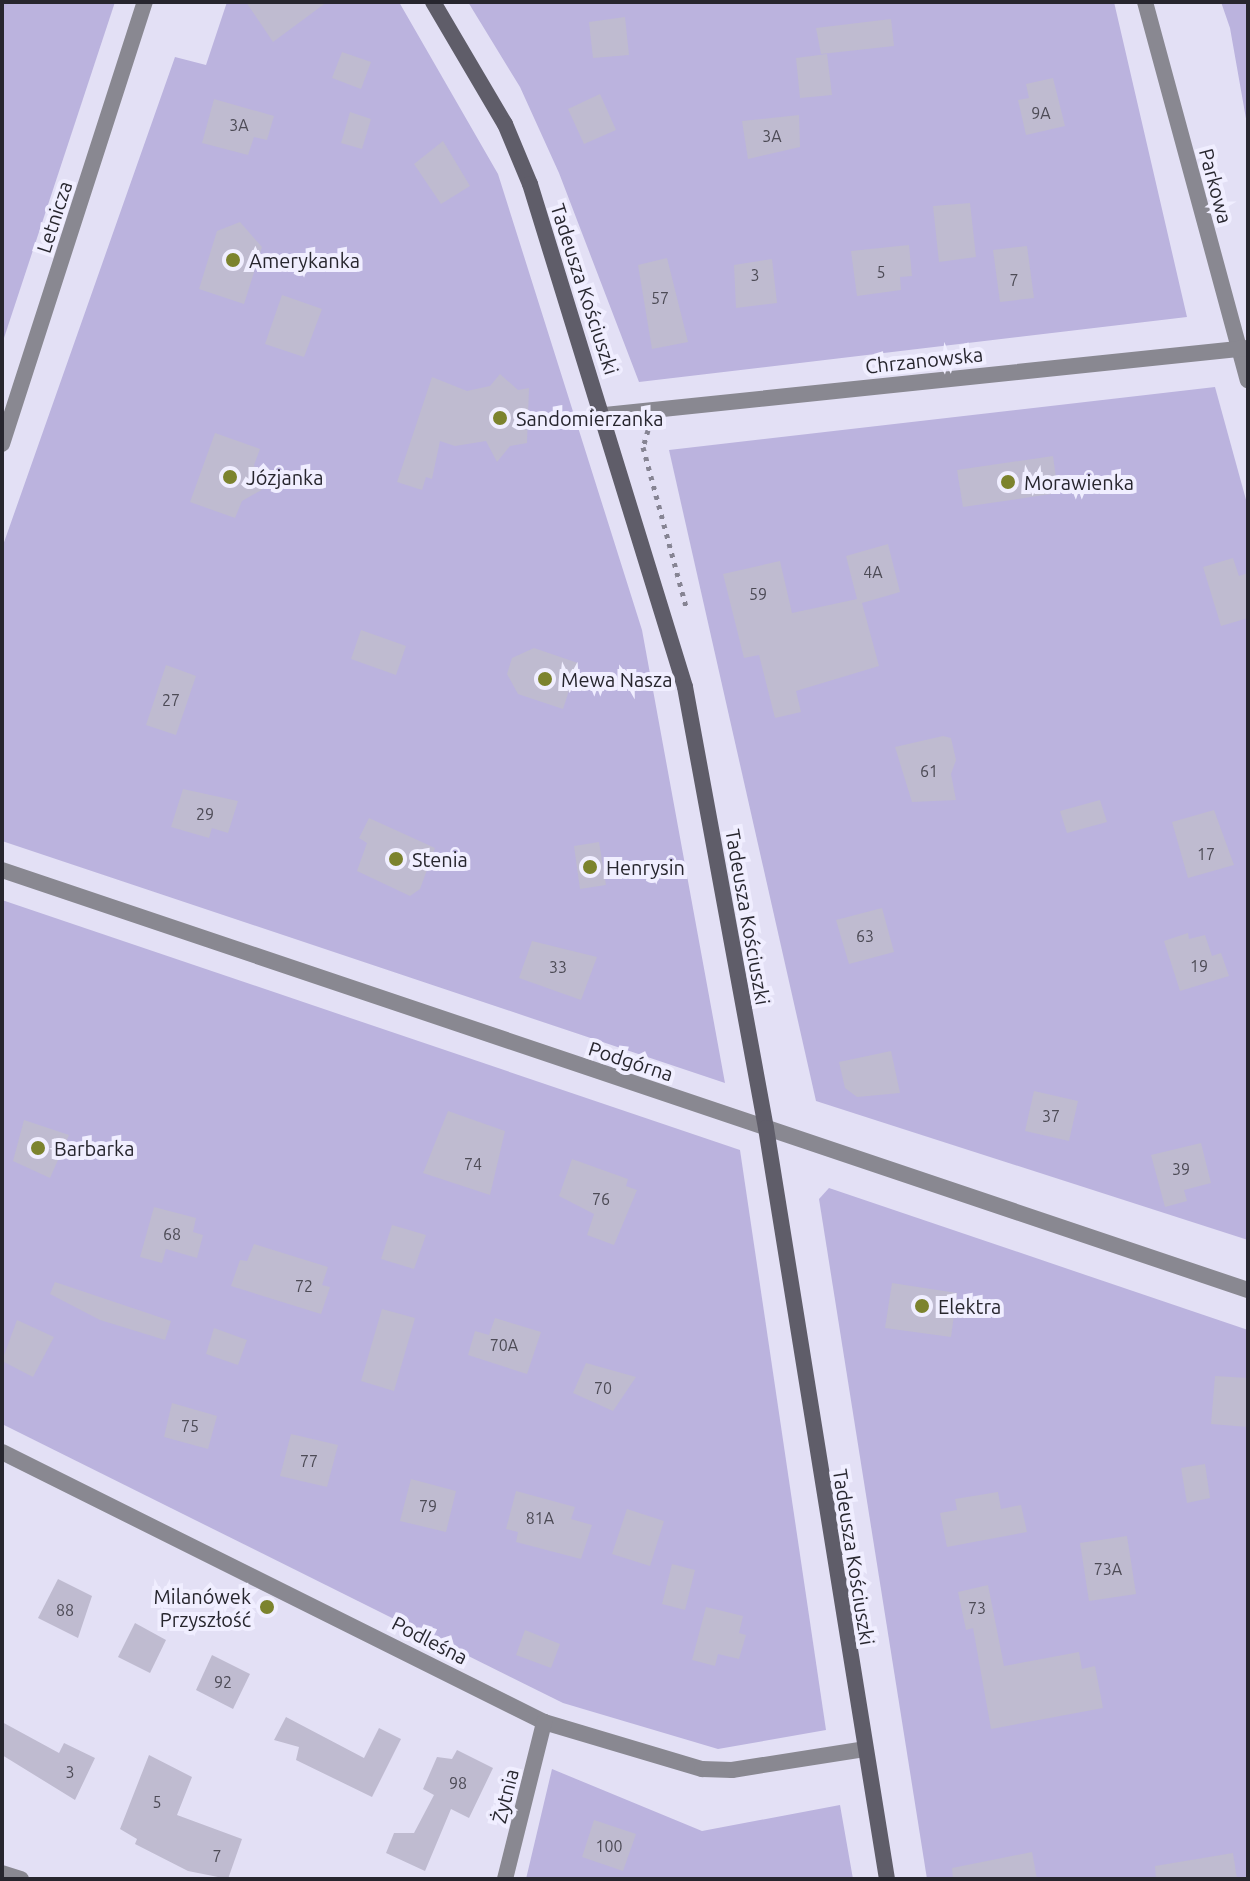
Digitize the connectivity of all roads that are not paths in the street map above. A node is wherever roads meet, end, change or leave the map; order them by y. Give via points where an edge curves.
1 (145, 2) edge
2 (433, 2) edge
3 (1145, 2) edge
4 (1243, 348) edge
5 (1248, 380) edge
6 (605, 415) junction
7 (2, 444) edge
8 (2, 870) edge
9 (766, 1128) junction
10 (1248, 1290) edge
11 (2, 1452) edge
12 (544, 1722) junction
13 (864, 1749) junction
14 (2, 1873) edge
15 (21, 1879) edge
16 (505, 1879) edge
17 (887, 1879) edge

1 - 7 street, Letnicza
2 - 6 street, Tadeusza Kościuszki via 505,124 530,184
3 - 4 street, Parkowa
4 - 5 street, Parkowa
4 - 6 street, Chrzanowska
6 - 9 street, Tadeusza Kościuszki via 685,687
8 - 9 street, Podgórna
9 - 10 street, Podgórna
9 - 13 street, Tadeusza Kościuszki
11 - 12 street, Podleśna
12 - 13 street, Podleśna via 702,1769 732,1770
12 - 16 street, Żytnia
13 - 17 street, Tadeusza Kościuszki
14 - 15 street

